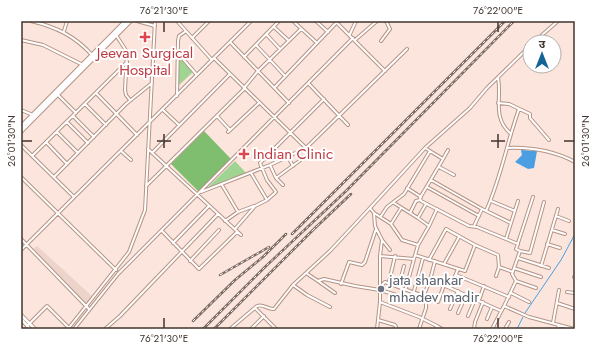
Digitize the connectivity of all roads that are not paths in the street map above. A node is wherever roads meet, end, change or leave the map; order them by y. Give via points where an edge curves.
1 (31, 21) edge
2 (67, 21) edge
3 (126, 21) edge
4 (130, 21) edge
5 (137, 21) edge
6 (155, 21) edge
7 (177, 21) edge
8 (209, 21) edge
9 (251, 21) edge
10 (279, 21) edge
11 (293, 21) edge
12 (316, 21) edge
13 (336, 21) edge
14 (356, 21) edge
15 (378, 21) edge
16 (386, 21) edge
17 (558, 21) edge
18 (155, 26) junction
19 (274, 26) junction
20 (301, 29) junction
21 (186, 31) junction
22 (64, 32) junction
23 (328, 32) junction
24 (266, 34) junction
25 (543, 34) edge
26 (116, 35) junction
27 (349, 35) junction
28 (192, 38) junction
29 (354, 39) junction
30 (21, 40) edge
31 (289, 41) junction
32 (381, 41) dead end
33 (230, 42) junction
34 (317, 43) junction
35 (256, 45) junction
36 (280, 49) junction
37 (407, 49) dead end
38 (177, 51) junction
39 (522, 54) edge
40 (92, 55) junction
41 (244, 57) junction
42 (213, 59) junction
43 (269, 60) junction
44 (127, 62) junction
45 (83, 65) junction
46 (258, 71) junction
47 (385, 71) junction
48 (230, 74) junction
49 (197, 75) junction
50 (285, 76) junction
51 (498, 78) junction
52 (152, 83) junction
53 (309, 83) junction
54 (244, 88) junction
55 (275, 88) junction
56 (96, 93) junction
57 (58, 94) junction
58 (177, 96) junction
59 (324, 99) junction
60 (130, 100) junction
61 (259, 103) junction
62 (289, 103) junction
63 (498, 103) junction
64 (85, 104) junction
65 (519, 108) junction
66 (21, 110) edge
67 (163, 110) junction
68 (76, 113) junction
69 (117, 114) junction
70 (33, 115) junction
71 (73, 116) junction
72 (217, 116) junction
73 (340, 116) junction
74 (275, 117) junction
75 (67, 122) junction
76 (149, 123) junction
77 (106, 125) junction
78 (179, 125) junction
79 (348, 125) dead end
80 (21, 127) edge
81 (230, 130) junction
82 (21, 131) edge
83 (57, 132) junction
84 (228, 132) dead end
85 (291, 132) junction
86 (510, 133) junction
87 (138, 135) junction
88 (94, 137) junction
89 (550, 140) dead end
90 (46, 142) junction
91 (88, 143) junction
92 (21, 145) edge
93 (306, 148) junction
94 (425, 148) junction
95 (507, 148) junction
96 (148, 149) junction
97 (448, 150) dead end
98 (121, 151) junction
99 (430, 151) junction
100 (78, 153) junction
101 (152, 153) junction
102 (32, 156) junction
103 (288, 157) junction
104 (302, 159) dead end
105 (443, 159) junction
106 (131, 160) dead end
107 (575, 162) edge
108 (67, 164) junction
109 (270, 165) junction
110 (166, 166) junction
111 (293, 166) junction
112 (439, 167) junction
113 (261, 168) junction
114 (251, 173) junction
115 (454, 175) dead end
116 (21, 177) edge
117 (54, 177) junction
118 (276, 178) junction
119 (431, 180) junction
120 (222, 185) junction
121 (283, 185) dead end
122 (146, 186) junction
123 (407, 188) junction
124 (427, 188) junction
125 (199, 193) junction
126 (74, 197) junction
127 (533, 197) dead end
128 (421, 198) junction
129 (266, 200) junction
130 (491, 201) junction
131 (518, 201) dead end
132 (544, 202) dead end
133 (394, 203) junction
134 (426, 204) junction
135 (209, 206) junction
136 (255, 206) junction
137 (370, 208) junction
138 (401, 208) junction
139 (438, 209) junction
140 (482, 209) junction
141 (558, 209) dead end
142 (486, 210) junction
143 (515, 211) junction
144 (58, 212) junction
145 (238, 212) junction
146 (374, 213) junction
147 (410, 213) junction
148 (218, 214) junction
149 (381, 216) junction
150 (479, 216) junction
151 (556, 216) junction
152 (418, 218) junction
153 (225, 221) junction
154 (570, 221) dead end
155 (511, 223) junction
156 (392, 224) junction
157 (429, 226) junction
158 (474, 226) junction
159 (234, 229) junction
160 (376, 229) junction
161 (219, 230) dead end
162 (552, 230) junction
163 (162, 231) junction
164 (237, 232) junction
165 (565, 234) dead end
166 (241, 236) dead end
167 (459, 237) junction
168 (21, 239) edge
169 (506, 239) junction
170 (382, 240) junction
171 (173, 243) junction
172 (26, 244) junction
173 (518, 244) junction
174 (548, 244) junction
175 (418, 245) junction
176 (475, 245) junction
177 (560, 248) dead end
178 (21, 250) edge
179 (390, 250) dead end
180 (520, 251) junction
181 (181, 252) junction
182 (415, 255) junction
183 (380, 256) junction
184 (395, 256) junction
185 (423, 258) junction
186 (518, 258) junction
187 (414, 259) junction
188 (429, 260) junction
189 (190, 261) junction
190 (435, 261) junction
191 (444, 264) junction
192 (404, 266) dead end
193 (541, 266) junction
194 (499, 267) junction
195 (514, 268) junction
196 (549, 268) dead end
197 (458, 269) junction
198 (115, 271) junction
199 (513, 272) junction
200 (306, 273) junction
201 (118, 274) junction
202 (456, 274) junction
203 (496, 276) dead end
204 (541, 278) dead end
205 (430, 280) junction
206 (318, 281) junction
207 (516, 281) junction
208 (389, 282) junction
209 (341, 284) junction
210 (293, 285) junction
211 (444, 285) junction
212 (399, 286) junction
213 (484, 286) junction
214 (380, 288) junction
215 (406, 288) junction
216 (450, 288) junction
217 (536, 288) dead end
218 (559, 290) dead end
219 (414, 291) junction
220 (458, 291) junction
221 (567, 292) dead end
222 (335, 293) dead end
223 (511, 293) junction
224 (575, 293) edge
225 (424, 295) junction
226 (466, 295) junction
227 (509, 296) junction
228 (403, 297) dead end
229 (475, 298) junction
230 (478, 300) junction
231 (380, 302) junction
232 (438, 302) dead end
233 (483, 302) junction
234 (529, 302) dead end
235 (557, 303) junction
236 (85, 306) junction
237 (504, 306) junction
238 (330, 307) dead end
239 (492, 307) junction
240 (255, 308) junction
241 (89, 309) junction
242 (450, 309) dead end
243 (575, 309) edge
244 (501, 311) junction
245 (458, 313) dead end
246 (21, 315) edge
247 (264, 316) junction
248 (468, 316) dead end
249 (423, 318) junction
250 (21, 319) edge
251 (487, 319) dead end
252 (378, 320) junction
253 (509, 322) dead end
254 (553, 323) junction
255 (28, 325) junction
256 (559, 325) junction
257 (437, 326) junction
258 (30, 329) edge
259 (34, 329) edge
260 (69, 329) edge
261 (74, 329) edge
262 (105, 329) edge
263 (230, 329) edge
264 (251, 329) edge
265 (276, 329) edge
266 (378, 329) edge
267 (397, 329) edge
268 (419, 329) edge
269 (436, 329) edge
270 (442, 329) edge
271 (474, 329) edge
272 (492, 329) edge
273 (505, 329) edge
274 (558, 329) edge
275 (574, 329) edge

1 - 22 street
2 - 22 street
3 - 40 highway
4 - 26 highway
5 - 18 street
6 - 18 street
7 - 21 street
8 - 28 street
9 - 33 street
10 - 19 street
11 - 20 street
12 - 23 street
13 - 23 street
13 - 27 street
14 - 27 street
15 - 29 street
16 - 32 street via 390,29
17 - 25 street
18 - 52 street
19 - 24 street
19 - 31 street
20 - 31 street
20 - 34 street
21 - 28 street
21 - 38 street via 178,39
22 - 40 street via 83,45
23 - 34 street
24 - 35 street
24 - 36 street
26 - 44 street via 128,52
26 - 57 highway
27 - 29 street
28 - 42 street
29 - 47 street
29 - 53 street
30 - 45 street via 43,45
31 - 36 street
33 - 41 street
33 - 42 street
34 - 50 street
35 - 41 street
35 - 43 street
36 - 43 street
37 - 47 street
38 - 49 street
38 - 58 street
39 - 51 street
40 - 45 highway
41 - 46 street
42 - 48 street
42 - 49 street
43 - 46 street
43 - 50 street
44 - 56 street
44 - 60 street via 125,90
45 - 70 highway
46 - 54 street
46 - 55 street
47 - 73 street
48 - 54 street
48 - 78 street
49 - 58 street
50 - 55 street
51 - 63 street
51 - 94 street via 470,108
52 - 60 street
52 - 76 street
53 - 59 street
53 - 62 street
54 - 61 street
54 - 72 street
55 - 62 street
56 - 64 street
56 - 69 street
57 - 68 street
57 - 82 highway
58 - 67 street
59 - 73 street
59 - 85 street
60 - 69 street
61 - 74 street
61 - 81 street
62 - 74 street
63 - 65 street
63 - 86 street via 499,118
64 - 68 street
64 - 77 street
65 - 86 street
65 - 89 street via 530,114 530,118
66 - 70 street
67 - 76 street
67 - 78 street
68 - 71 street
69 - 77 street
69 - 87 street
70 - 80 highway
71 - 75 street
71 - 88 street
72 - 81 street
72 - 110 street
73 - 79 street
73 - 93 street
74 - 85 street
74 - 125 street
75 - 83 street
75 - 91 street
76 - 87 street
76 - 96 street
77 - 88 street
78 - 101 street
81 - 84 street
83 - 90 street
83 - 100 street
85 - 93 street
85 - 113 street via 262,161
86 - 95 street
87 - 98 street
88 - 91 street
90 - 102 street
90 - 108 street
91 - 100 street
92 - 102 street
93 - 103 street
94 - 99 street
94 - 137 street
95 - 107 street via 538,149
95 - 130 street
96 - 101 street
96 - 122 street
97 - 105 street
98 - 106 street
98 - 126 street
99 - 105 street
99 - 123 street
100 - 108 street
101 - 110 street
102 - 117 street
103 - 109 street
103 - 111 street
104 - 111 street
105 - 112 street
108 - 117 street
109 - 113 street
109 - 118 street
110 - 122 street
110 - 125 street
111 - 118 street
112 - 115 street
112 - 119 street
113 - 114 street
113 - 129 street via 276,192
114 - 120 street
114 - 129 street
116 - 144 street
117 - 126 street
118 - 121 street
119 - 124 street
119 - 140 street
120 - 125 street
120 - 145 street
122 - 198 street via 145,210 137,236
123 - 128 street
123 - 133 street
124 - 128 street
124 - 150 street
125 - 135 street
125 - 163 street
126 - 144 street
127 - 173 street
128 - 134 street
128 - 147 street via 416,201
129 - 136 street
130 - 142 street
130 - 143 street
131 - 143 street
132 - 180 street via 530,253
133 - 138 street
133 - 149 street via 387,207
134 - 139 street
134 - 152 street
135 - 148 street
135 - 171 street
136 - 145 street
136 - 159 street
137 - 146 street
137 - 200 street
138 - 147 street
138 - 156 street
139 - 157 street
139 - 158 street via 469,226
140 - 142 street
140 - 150 street
141 - 151 street
142 - 155 street
143 - 155 street
144 - 172 street
144 - 198 street
145 - 153 street
146 - 149 street
146 - 160 street
147 - 152 street
148 - 153 street
148 - 181 street
149 - 156 street
150 - 158 street
151 - 154 street
151 - 162 street
152 - 157 street
153 - 159 street
155 - 169 street
156 - 175 street via 402,240
157 - 175 street
158 - 169 street
159 - 164 street
160 - 170 street
160 - 209 street via 364,263 349,262
161 - 189 street
162 - 165 street
162 - 174 street
163 - 171 street
163 - 201 street
164 - 166 street
164 - 189 street via 199,269
167 - 176 street
167 - 188 street via 444,230
167 - 191 street
168 - 172 street
169 - 173 street
170 - 179 street
170 - 183 street
171 - 181 street
172 - 178 street
172 - 236 street
173 - 180 street via 516,249
174 - 177 street
174 - 193 street
175 - 182 street
176 - 194 street via 498,255
176 - 197 street via 466,270
180 - 186 street
181 - 189 street
181 - 262 street
182 - 185 street
182 - 187 street
183 - 184 street
183 - 214 street
184 - 187 street
184 - 208 street
185 - 188 street
185 - 219 street
186 - 193 street
186 - 195 street
187 - 215 street
188 - 190 street
190 - 191 street
190 - 205 street
191 - 197 street
192 - 212 street
193 - 196 street
194 - 199 street
194 - 203 street
195 - 199 street
195 - 204 street
197 - 202 street
198 - 201 street
198 - 236 street
199 - 207 street via 512,277
200 - 206 street
200 - 210 street
201 - 241 street
202 - 213 street
202 - 216 street
205 - 211 street
205 - 225 street
206 - 209 street via 324,279
206 - 222 street
207 - 217 street
207 - 223 street
208 - 212 street
208 - 214 street via 384,282
209 - 214 street
210 - 238 street
210 - 240 street via 274,309 259,305
211 - 216 street
211 - 232 street
212 - 215 street
213 - 227 street
213 - 230 street
214 - 228 street
214 - 231 street
215 - 219 street
216 - 220 street
218 - 235 street
219 - 225 street
220 - 226 street
220 - 242 street
221 - 224 street
223 - 227 street
223 - 234 street
225 - 249 street via 427,298
226 - 229 street
226 - 245 street
227 - 237 street
229 - 230 street
229 - 248 street
230 - 233 street
231 - 249 street
231 - 252 street
233 - 239 street
233 - 271 street
235 - 243 street
235 - 254 street
236 - 241 street
236 - 260 street
237 - 244 street
237 - 254 street
239 - 244 street
239 - 251 street
240 - 247 street
240 - 263 street
241 - 261 street
244 - 272 street
246 - 255 street
247 - 264 street
247 - 265 street
249 - 257 street
249 - 268 street
250 - 255 street
252 - 266 street
252 - 267 street via 395,325
253 - 273 street
254 - 256 street
255 - 258 street
255 - 259 street
255 - 260 street via 47,306
256 - 274 street
256 - 275 street
257 - 269 street
257 - 270 street

